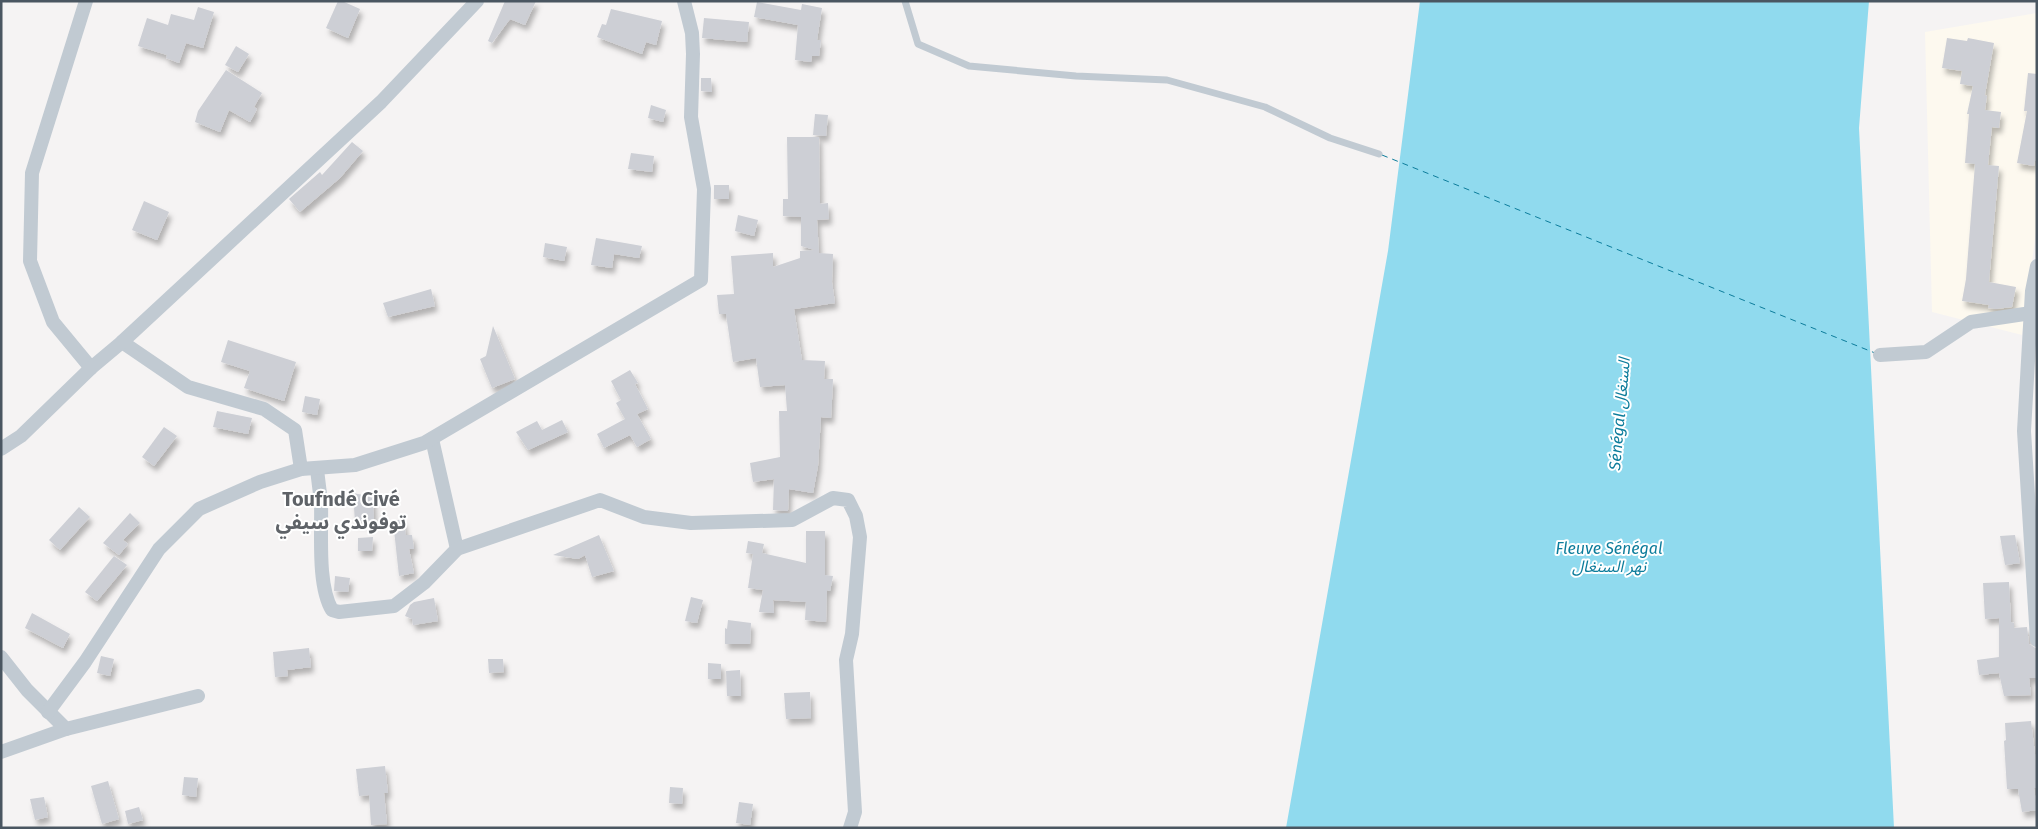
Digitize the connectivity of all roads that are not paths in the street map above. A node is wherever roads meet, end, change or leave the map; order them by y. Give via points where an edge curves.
1 (86, 1) edge
2 (477, 1) edge
3 (684, 1) edge
4 (905, 1) edge
5 (1379, 154) dead end
6 (2037, 266) edge
7 (2035, 292) edge
8 (2031, 312) junction
9 (122, 342) junction
10 (1880, 355) dead end
11 (90, 368) junction
12 (432, 439) junction
13 (1, 449) edge
14 (317, 468) junction
15 (301, 469) junction
16 (457, 550) junction
17 (2037, 640) edge
18 (1, 657) edge
19 (198, 696) dead end
20 (48, 712) junction
21 (66, 729) junction
22 (1, 752) edge
23 (850, 828) edge

1 - 11 street via 32,173 30,261 53,322
2 - 9 street via 381,102
3 - 12 street via 692,33 691,117 704,189 701,280
4 - 5 lane via 918,44 969,66 1167,80 1265,107 1330,138
6 - 7 street
7 - 8 street
8 - 10 street via 1971,322 1926,352
8 - 17 street via 2024,431
9 - 11 street
9 - 15 street via 188,387 264,409 295,430
11 - 13 street via 21,436
12 - 14 street via 355,465
12 - 16 street
14 - 15 street
14 - 16 street via 321,560 327,602 332,610 394,606 424,583
15 - 20 street via 199,508 159,549
16 - 23 street via 600,500 644,517 691,523 792,520 833,498 848,500 856,516 860,537 852,634 846,660 855,812
18 - 20 street
19 - 21 street
20 - 21 street
21 - 22 street

